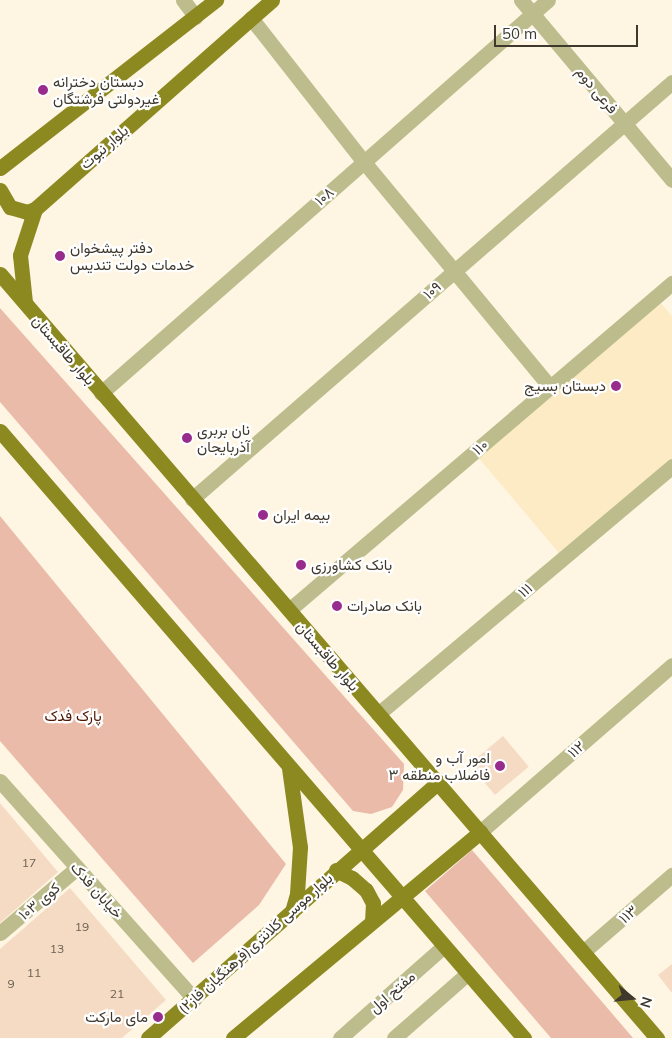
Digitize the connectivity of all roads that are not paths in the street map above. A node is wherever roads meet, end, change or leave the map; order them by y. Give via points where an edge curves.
1 (183, 0) edge
2 (216, 0) edge
3 (272, 0) edge
4 (521, 0) edge
5 (548, 0) edge
6 (532, 14) junction
7 (196, 16) junction
8 (251, 18) junction
9 (672, 82) edge
10 (625, 123) junction
11 (364, 162) junction
12 (2, 167) edge
13 (672, 180) edge
14 (0, 189) edge
15 (35, 209) junction
16 (456, 270) junction
17 (0, 274) edge
18 (672, 283) edge
19 (26, 306) junction
20 (550, 387) junction
21 (101, 393) junction
22 (0, 430) edge
23 (672, 466) edge
24 (192, 499) junction
25 (288, 610) junction
26 (672, 665) edge
27 (378, 714) junction
28 (289, 768) junction
29 (0, 781) edge
30 (438, 782) junction
31 (480, 832) junction
32 (361, 848) junction
33 (77, 868) junction
34 (336, 870) junction
35 (672, 875) edge
36 (404, 896) junction
37 (291, 914) junction
38 (372, 921) junction
39 (0, 933) edge
40 (444, 946) junction
41 (583, 952) junction
42 (468, 973) junction
43 (194, 999) junction
44 (148, 1038) edge
45 (233, 1038) edge
46 (340, 1038) edge
47 (394, 1038) edge
48 (524, 1038) edge
49 (657, 1038) edge

1 - 7 street
2 - 7 main road
3 - 8 main road, بلوار نبوت
4 - 6 street, فرعی دوم
5 - 6 street, ۱۰۸
6 - 10 street, فرعی دوم
6 - 11 street, ۱۰۸
7 - 12 main road
8 - 11 street
8 - 15 main road, بلوار نبوت
9 - 10 street, ۱۰۹
10 - 13 street, فرعی دوم
10 - 16 street, ۱۰۹
11 - 16 street
11 - 21 street, ۱۰۸
12 - 14 main road
14 - 15 main road via 10,207 27,212
15 - 19 main road via 20,255 20,278
16 - 20 street
16 - 24 street, ۱۰۹
17 - 19 main road, بلوار طاقبستان
18 - 20 street, ۱۱۰
19 - 21 main road, بلوار طاقبستان
20 - 25 street, ۱۱۰
21 - 24 main road, بلوار طاقبستان
22 - 28 main road
23 - 27 street, ۱۱۱
24 - 25 main road, بلوار طاقبستان
25 - 27 main road, بلوار طاقبستان
26 - 31 street, ۱۱۲
27 - 30 main road, بلوار طاقبستان
28 - 32 main road
28 - 37 main road via 300,847 297,894
29 - 33 street, خیابان فدک
30 - 31 main road, بلوار طاقبستان
30 - 32 main road, بلوار موسی کلانتری(فرهنگیان فاز۲)
31 - 36 main road
31 - 41 main road, بلوار طاقبستان
32 - 34 main road, بلوار موسی کلانتری(فرهنگیان فاز۲)
32 - 36 main road
33 - 39 street, کوی ۱۰۳
33 - 43 street, خیابان فدک
34 - 37 main road, بلوار موسی کلانتری(فرهنگیان فاز۲)
34 - 38 main road via 366,890 373,903
35 - 41 street, ۱۱۳
36 - 38 main road
36 - 40 main road
37 - 43 main road, بلوار موسی کلانتری(فرهنگیان فاز۲)
38 - 45 main road
40 - 42 main road
40 - 46 street, مفتح اول
41 - 49 main road, بلوار طاقبستان
42 - 47 street
42 - 48 main road
43 - 44 main road, بلوار موسی کلانتری(فرهنگیان فاز۲)

